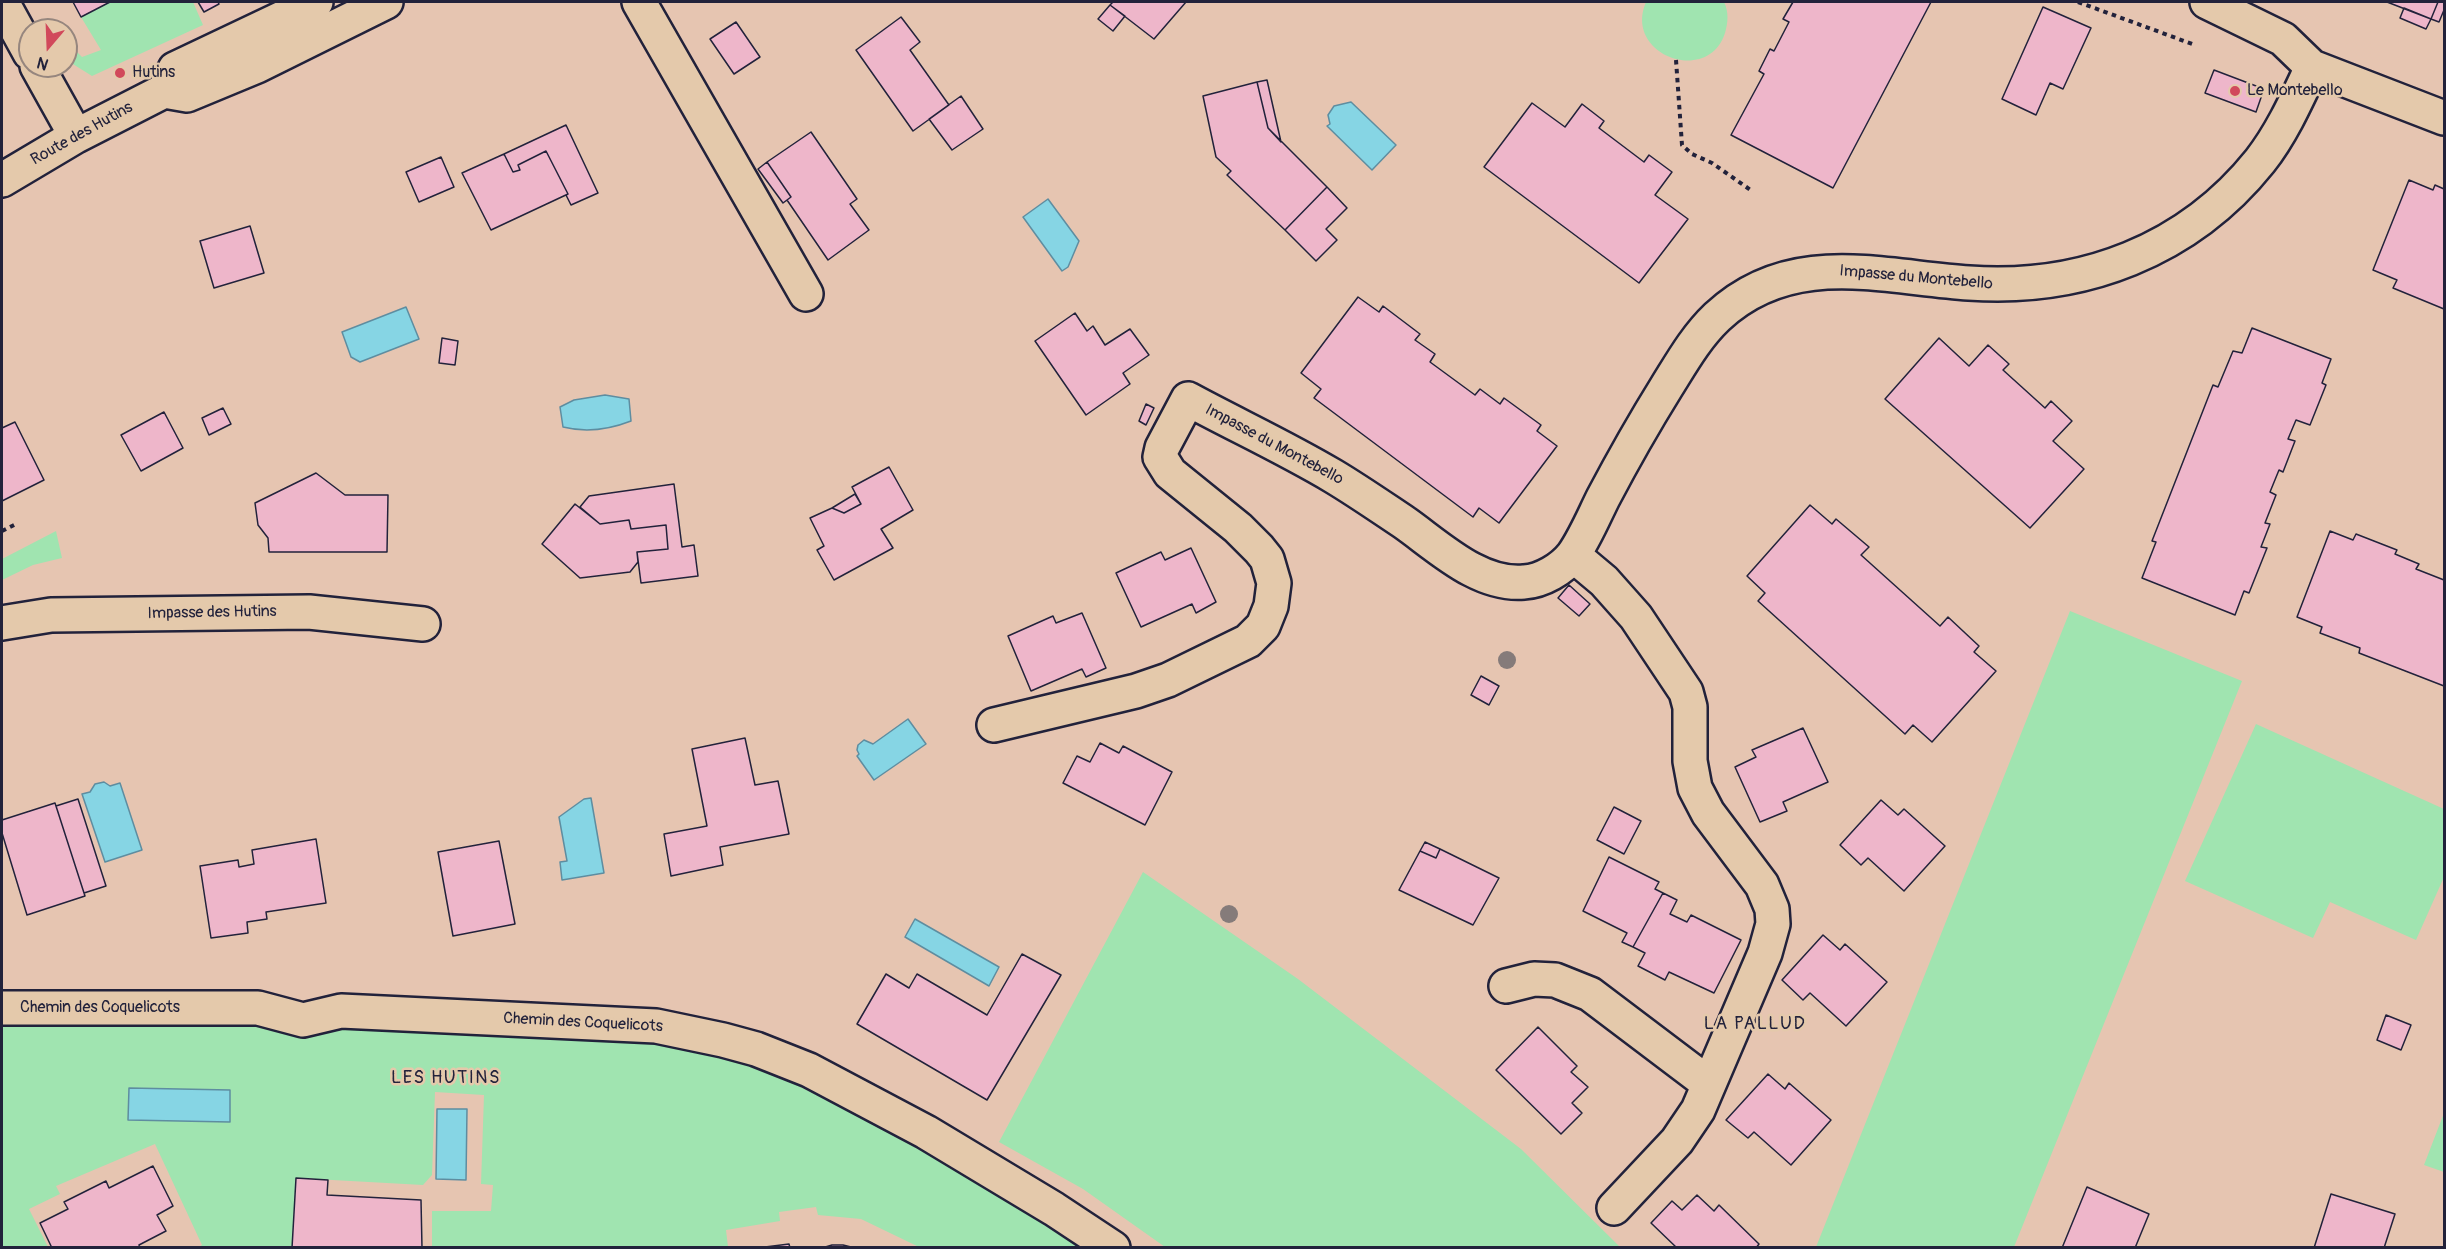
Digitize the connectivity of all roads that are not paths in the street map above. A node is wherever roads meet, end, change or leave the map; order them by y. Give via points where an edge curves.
1 (2, 2) edge
2 (386, 2) edge
3 (639, 2) edge
4 (2207, 2) edge
5 (292, 13) edge
6 (18, 31) edge
7 (285, 51) junction
8 (2312, 68) junction
9 (44, 78) edge
10 (164, 91) junction
11 (2445, 118) edge
12 (76, 136) junction
13 (2, 180) edge
14 (806, 294) dead end
15 (1573, 555) junction
16 (2, 623) edge
17 (423, 624) dead end
18 (994, 725) dead end
19 (1506, 986) dead end
20 (2, 1008) edge
21 (1709, 1084) junction
22 (1614, 1208) dead end
23 (1113, 1248) edge

1 - 6 street
2 - 7 street, Route des Hutins
3 - 14 street
4 - 8 street via 2283,39
5 - 7 street, Route des Hutins
5 - 10 street, Route des Hutins via 175,69
7 - 10 street, Route des Hutins via 187,95
8 - 11 street
8 - 15 street, Impasse du Montebello via 2260,161 2235,188 2171,238 2112,266 2065,280 2012,285 1823,271 1776,281 1735,302 1691,346 1634,439
9 - 12 street
10 - 12 street, Route des Hutins
12 - 13 street, Route des Hutins
15 - 18 street, Impasse du Montebello via 1556,570 1529,582 1486,575 1458,561 1337,478 1188,399 1160,458 1170,473 1238,528 1267,559 1274,583 1263,626 1248,640 1168,680
15 - 21 street via 1604,581 1636,617 1686,692 1695,788 1708,813 1762,885 1772,909 1773,924 1766,953
16 - 17 street, Impasse des Hutins via 51,615 309,612
19 - 21 street via 1534,979 1555,980 1590,994
20 - 23 street, Chemin des Coquelicots via 258,1008 303,1020 341,1011 389,1013 656,1026 723,1040 809,1070 926,1132
21 - 22 street via 1683,1134

